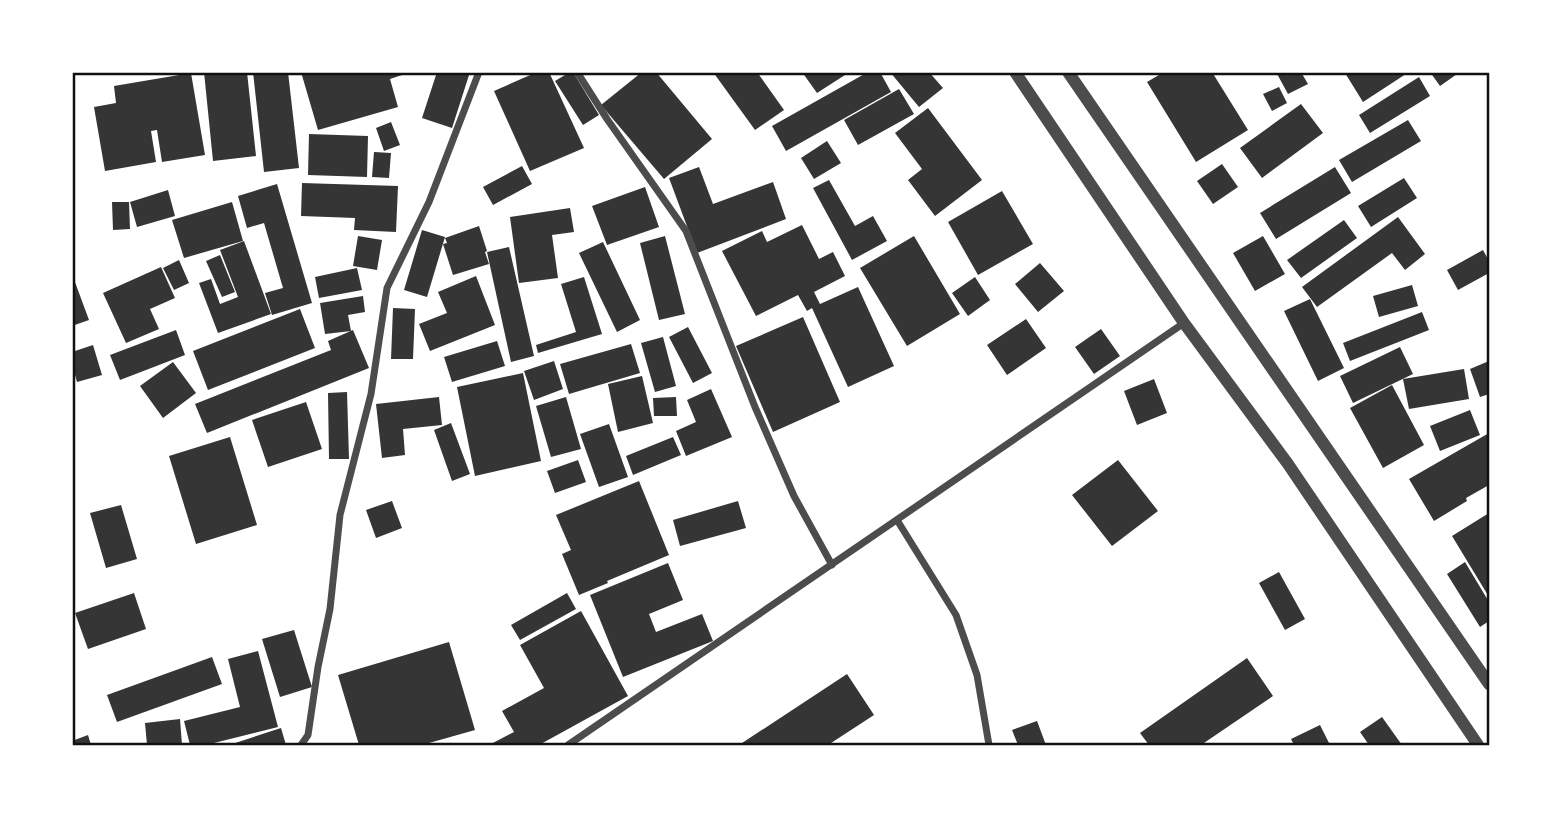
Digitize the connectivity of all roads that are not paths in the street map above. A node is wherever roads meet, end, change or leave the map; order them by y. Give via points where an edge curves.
1 (479, 72) edge
2 (577, 72) edge
3 (1015, 72) edge
4 (1068, 72) edge
5 (1184, 323) junction
6 (897, 520) junction
7 (832, 565) junction
8 (1489, 684) edge
9 (301, 745) edge
10 (568, 745) edge
11 (989, 745) edge
12 (1478, 745) edge

1 - 9 street via 429,202 387,288 371,394 340,515 330,609 308,735
2 - 7 street via 686,231 755,407 794,496
3 - 5 street
4 - 8 street
5 - 6 street
5 - 12 street via 1288,464
6 - 7 street
6 - 11 street via 956,615 977,675
7 - 10 street

